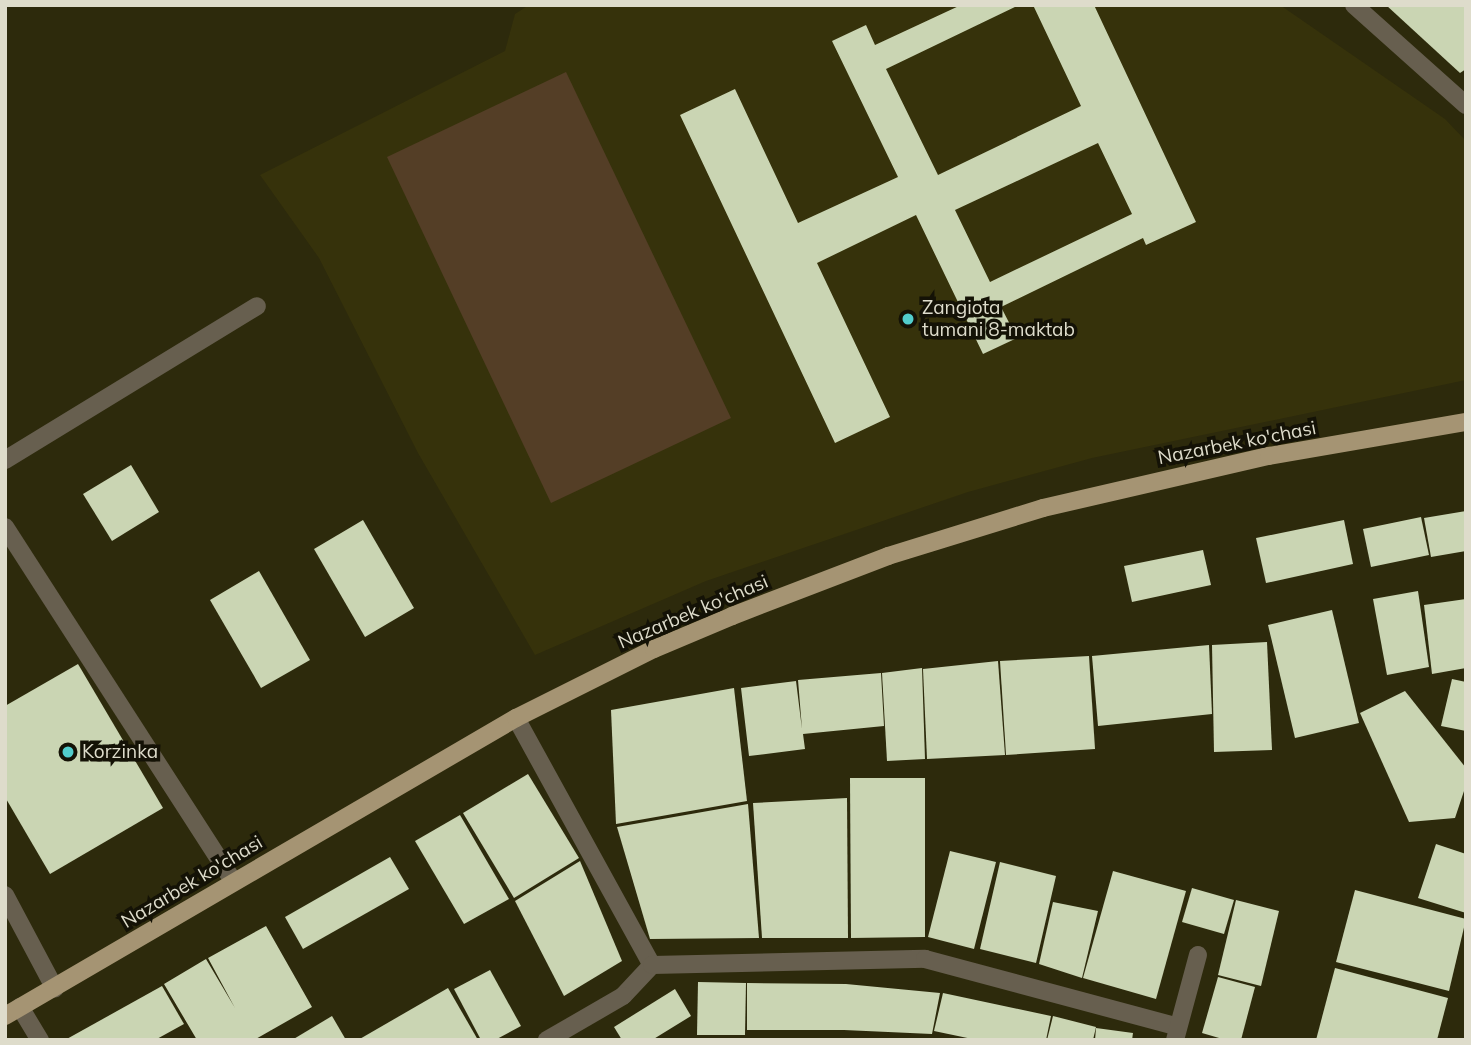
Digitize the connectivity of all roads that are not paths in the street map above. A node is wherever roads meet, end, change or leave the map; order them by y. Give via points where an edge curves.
1 (1354, 5) edge
2 (1466, 105) edge
3 (257, 306) dead end
4 (1466, 422) edge
5 (5, 460) edge
6 (5, 527) edge
7 (516, 718) junction
8 (233, 881) junction
9 (5, 895) edge
10 (1198, 955) dead end
11 (652, 965) junction
12 (55, 989) junction
13 (13, 1011) edge
14 (1176, 1033) edge
15 (40, 1040) edge
16 (547, 1040) edge

1 - 2 street
3 - 5 street
4 - 7 main road, Nazarbek ko'chasi via 1194,471 965,530 677,639
6 - 8 street
7 - 8 main road, Nazarbek ko'chasi
7 - 11 street
8 - 12 main road, Nazarbek ko'chasi
9 - 12 street
10 - 14 street
11 - 14 street via 925,959
11 - 16 street via 623,996
12 - 13 main road, Nazarbek ko'chasi
13 - 15 street

